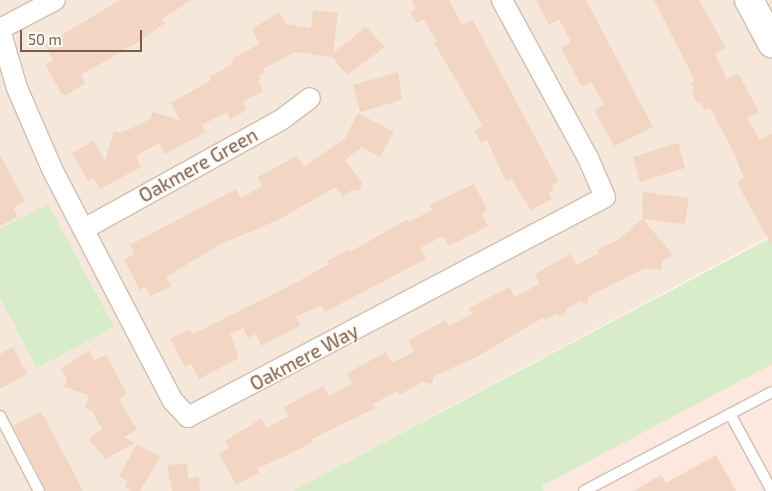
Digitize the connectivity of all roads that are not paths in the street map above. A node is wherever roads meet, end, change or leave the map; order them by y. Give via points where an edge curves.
1 (55, 0) edge
2 (502, 0) edge
3 (749, 0) edge
4 (0, 30) edge
5 (772, 43) edge
6 (310, 98) dead end
7 (84, 229) junction
8 (772, 392) edge
9 (730, 414) junction
10 (0, 416) edge
11 (39, 491) edge
12 (584, 491) edge
13 (772, 491) edge

1 - 4 street, Oakmere Way
2 - 7 street, Oakmere Way via 588,158 605,197 188,418 173,401
3 - 5 street
4 - 7 street, Oakmere Way via 17,88 52,169
6 - 7 street, Oakmere Green via 281,120
8 - 9 lane
9 - 12 lane
9 - 13 lane
10 - 11 lane

